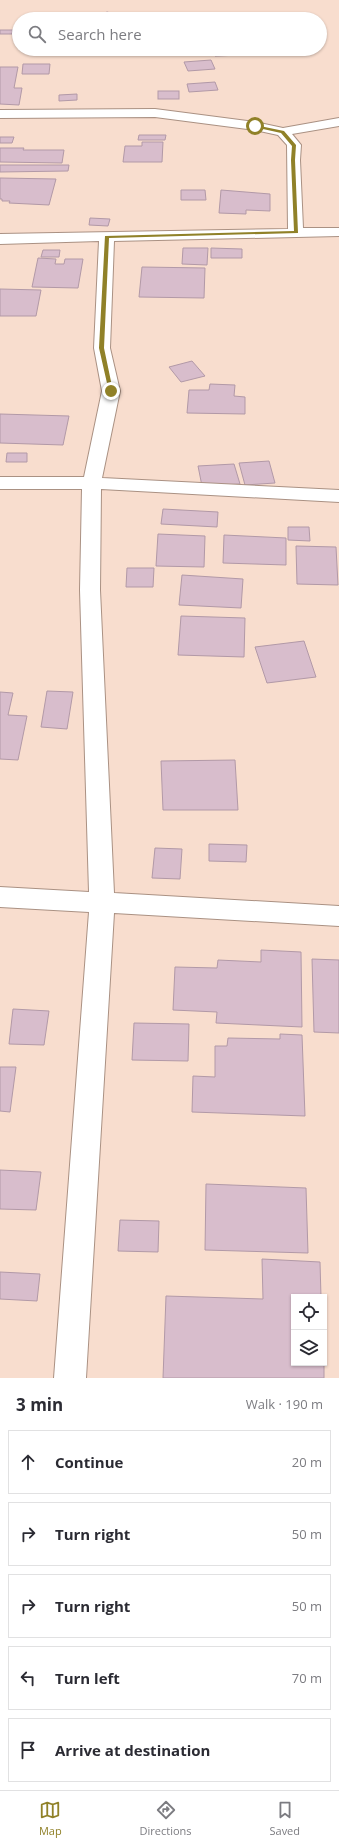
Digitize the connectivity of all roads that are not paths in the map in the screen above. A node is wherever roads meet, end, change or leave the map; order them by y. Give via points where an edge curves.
1 (0, 114) edge
2 (339, 122) edge
3 (283, 132) junction
4 (339, 232) edge
5 (296, 233) junction
6 (107, 237) junction
7 (0, 239) edge
8 (0, 483) edge
9 (92, 483) junction
10 (339, 496) edge
11 (0, 897) edge
12 (102, 902) junction
13 (339, 916) edge
14 (70, 1378) edge

1 - 3 street via 154,113
2 - 3 street
3 - 5 street via 294,145
4 - 5 street
5 - 6 street
6 - 7 street
6 - 9 street via 102,348 111,391
8 - 9 street
9 - 10 street
9 - 12 street via 90,590
11 - 12 street
12 - 13 street
12 - 14 street

